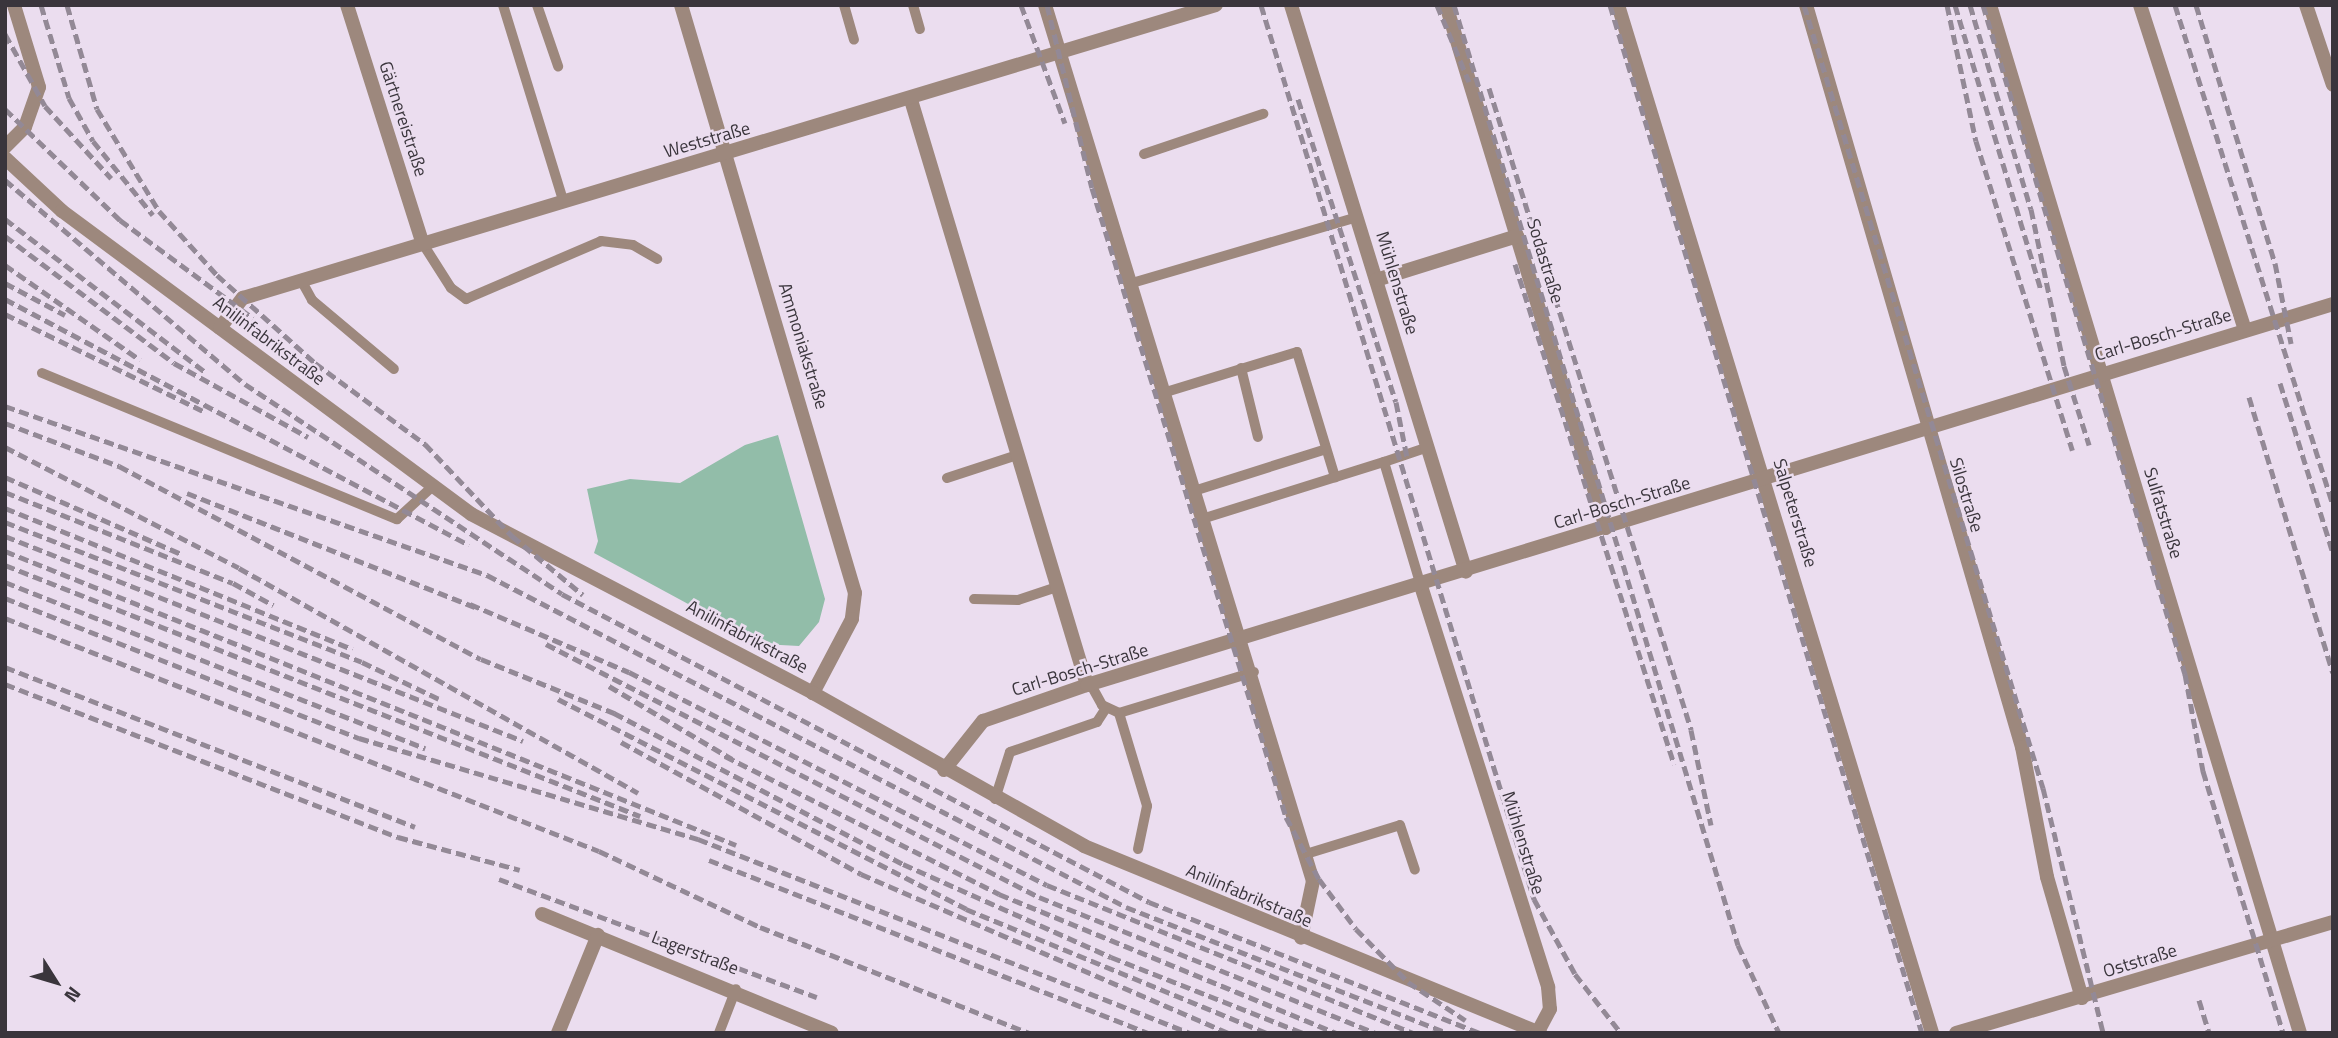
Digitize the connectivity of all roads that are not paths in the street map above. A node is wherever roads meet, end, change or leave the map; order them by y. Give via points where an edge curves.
1 (14, 5) edge
2 (347, 5) edge
3 (503, 5) edge
4 (537, 5) edge
5 (681, 5) edge
6 (844, 5) edge
7 (914, 5) edge
8 (1045, 5) edge
9 (1216, 5) edge
10 (1291, 5) edge
11 (1446, 5) edge
12 (1618, 5) edge
13 (1806, 5) edge
14 (1990, 5) edge
15 (2140, 5) edge
16 (2306, 5) edge
17 (920, 29) dead end
18 (854, 40) dead end
19 (1060, 55) junction
20 (558, 66) dead end
21 (2333, 85) edge
22 (911, 100) junction
23 (1263, 114) dead end
24 (5, 146) edge
25 (1144, 154) dead end
26 (726, 155) junction
27 (5, 158) edge
28 (563, 200) junction
29 (1356, 217) junction
30 (1517, 236) junction
31 (423, 244) junction
32 (657, 259) dead end
33 (301, 280) junction
34 (1376, 280) junction
35 (1132, 283) junction
36 (2333, 304) edge
37 (220, 328) junction
38 (2245, 330) junction
39 (1241, 368) junction
40 (394, 369) dead end
41 (42, 373) dead end
42 (2100, 375) junction
43 (1166, 392) junction
44 (1925, 428) junction
45 (1258, 437) dead end
46 (1428, 447) junction
47 (1326, 449) junction
48 (1017, 455) junction
49 (1384, 462) junction
50 (1335, 477) junction
51 (947, 478) dead end
52 (1765, 479) junction
53 (433, 486) junction
54 (1197, 490) junction
55 (1205, 518) junction
56 (1606, 528) junction
57 (1466, 572) junction
58 (1421, 586) junction
59 (1057, 587) junction
60 (974, 599) dead end
61 (1244, 640) junction
62 (1254, 672) junction
63 (1089, 685) junction
64 (813, 693) junction
65 (1106, 708) junction
66 (1119, 713) junction
67 (944, 770) junction
68 (995, 799) junction
69 (1138, 849) dead end
70 (1306, 854) junction
71 (1415, 870) dead end
72 (542, 914) dead end
73 (2333, 922) edge
74 (598, 935) junction
75 (1301, 939) junction
76 (2274, 941) junction
77 (736, 989) junction
78 (2082, 998) junction
79 (1539, 1032) edge
80 (558, 1033) edge
81 (719, 1033) edge
82 (832, 1033) edge
83 (1932, 1033) edge
84 (1956, 1033) edge
85 (2300, 1033) edge

1 - 24 street via 38,87 24,127
2 - 31 street, Gärtnereistraße
3 - 28 lane
4 - 20 lane
5 - 26 street, Ammoniakstraße
6 - 18 lane
7 - 17 lane
8 - 19 street
9 - 19 street, Weststraße
10 - 29 street, Mühlenstraße
11 - 30 street, Sodastraße
12 - 52 street, Salpeterstraße
13 - 44 street, Silostraße
14 - 42 street, Sulfatstraße
15 - 38 street
16 - 21 street
19 - 22 street, Weststraße
19 - 35 street
22 - 26 street, Weststraße
22 - 48 street
23 - 25 lane
26 - 28 street, Weststraße
26 - 64 street, Ammoniakstraße via 855,593 852,619
27 - 37 street, Anilinfabrikstraße via 62,211
28 - 31 street, Weststraße
29 - 34 street, Mühlenstraße
29 - 35 lane
30 - 34 street
30 - 56 street, Sodastraße
31 - 32 lane via 451,288 466,299 601,241 633,245
31 - 33 street, Weststraße
33 - 37 street, Weststraße via 243,298
33 - 40 lane via 312,300
34 - 46 street, Mühlenstraße
35 - 43 street
36 - 38 street, Carl-Bosch-Straße
37 - 53 street, Anilinfabrikstraße
38 - 42 street, Carl-Bosch-Straße
39 - 43 lane
39 - 45 lane
39 - 47 lane via 1297,352
41 - 53 lane via 397,519
42 - 44 street, Carl-Bosch-Straße
42 - 76 street, Sulfatstraße
43 - 54 street
44 - 52 street, Carl-Bosch-Straße
44 - 78 street, Silostraße via 2022,747 2047,877
46 - 49 lane
46 - 57 street, Mühlenstraße
47 - 50 lane
47 - 54 lane
48 - 51 lane
48 - 59 street
49 - 50 lane
49 - 58 lane
50 - 55 lane
52 - 56 street, Carl-Bosch-Straße
52 - 83 street, Salpeterstraße
53 - 64 street, Anilinfabrikstraße via 471,514
54 - 55 street
55 - 61 street
56 - 57 street, Carl-Bosch-Straße
57 - 58 street, Carl-Bosch-Straße
58 - 61 street, Carl-Bosch-Straße
58 - 79 street, Mühlenstraße via 1548,988 1550,1009
59 - 60 lane via 1017,600
59 - 63 street
61 - 62 street
61 - 63 street, Carl-Bosch-Straße
62 - 66 lane
62 - 70 street
63 - 65 lane
63 - 67 street, Carl-Bosch-Straße via 983,721
64 - 67 street, Anilinfabrikstraße
65 - 66 lane
65 - 68 lane via 1097,722 1010,752
66 - 69 lane via 1147,806
67 - 68 street, Anilinfabrikstraße
68 - 75 street, Anilinfabrikstraße via 1084,846
70 - 71 lane via 1400,825
70 - 75 street via 1314,890
72 - 74 street, Lagerstraße
73 - 76 street, Oststraße
74 - 77 street, Lagerstraße
74 - 80 street
75 - 79 street, Anilinfabrikstraße
76 - 78 street, Oststraße
76 - 85 street, Sulfatstraße
77 - 81 lane
77 - 82 street, Lagerstraße
78 - 84 street, Oststraße

